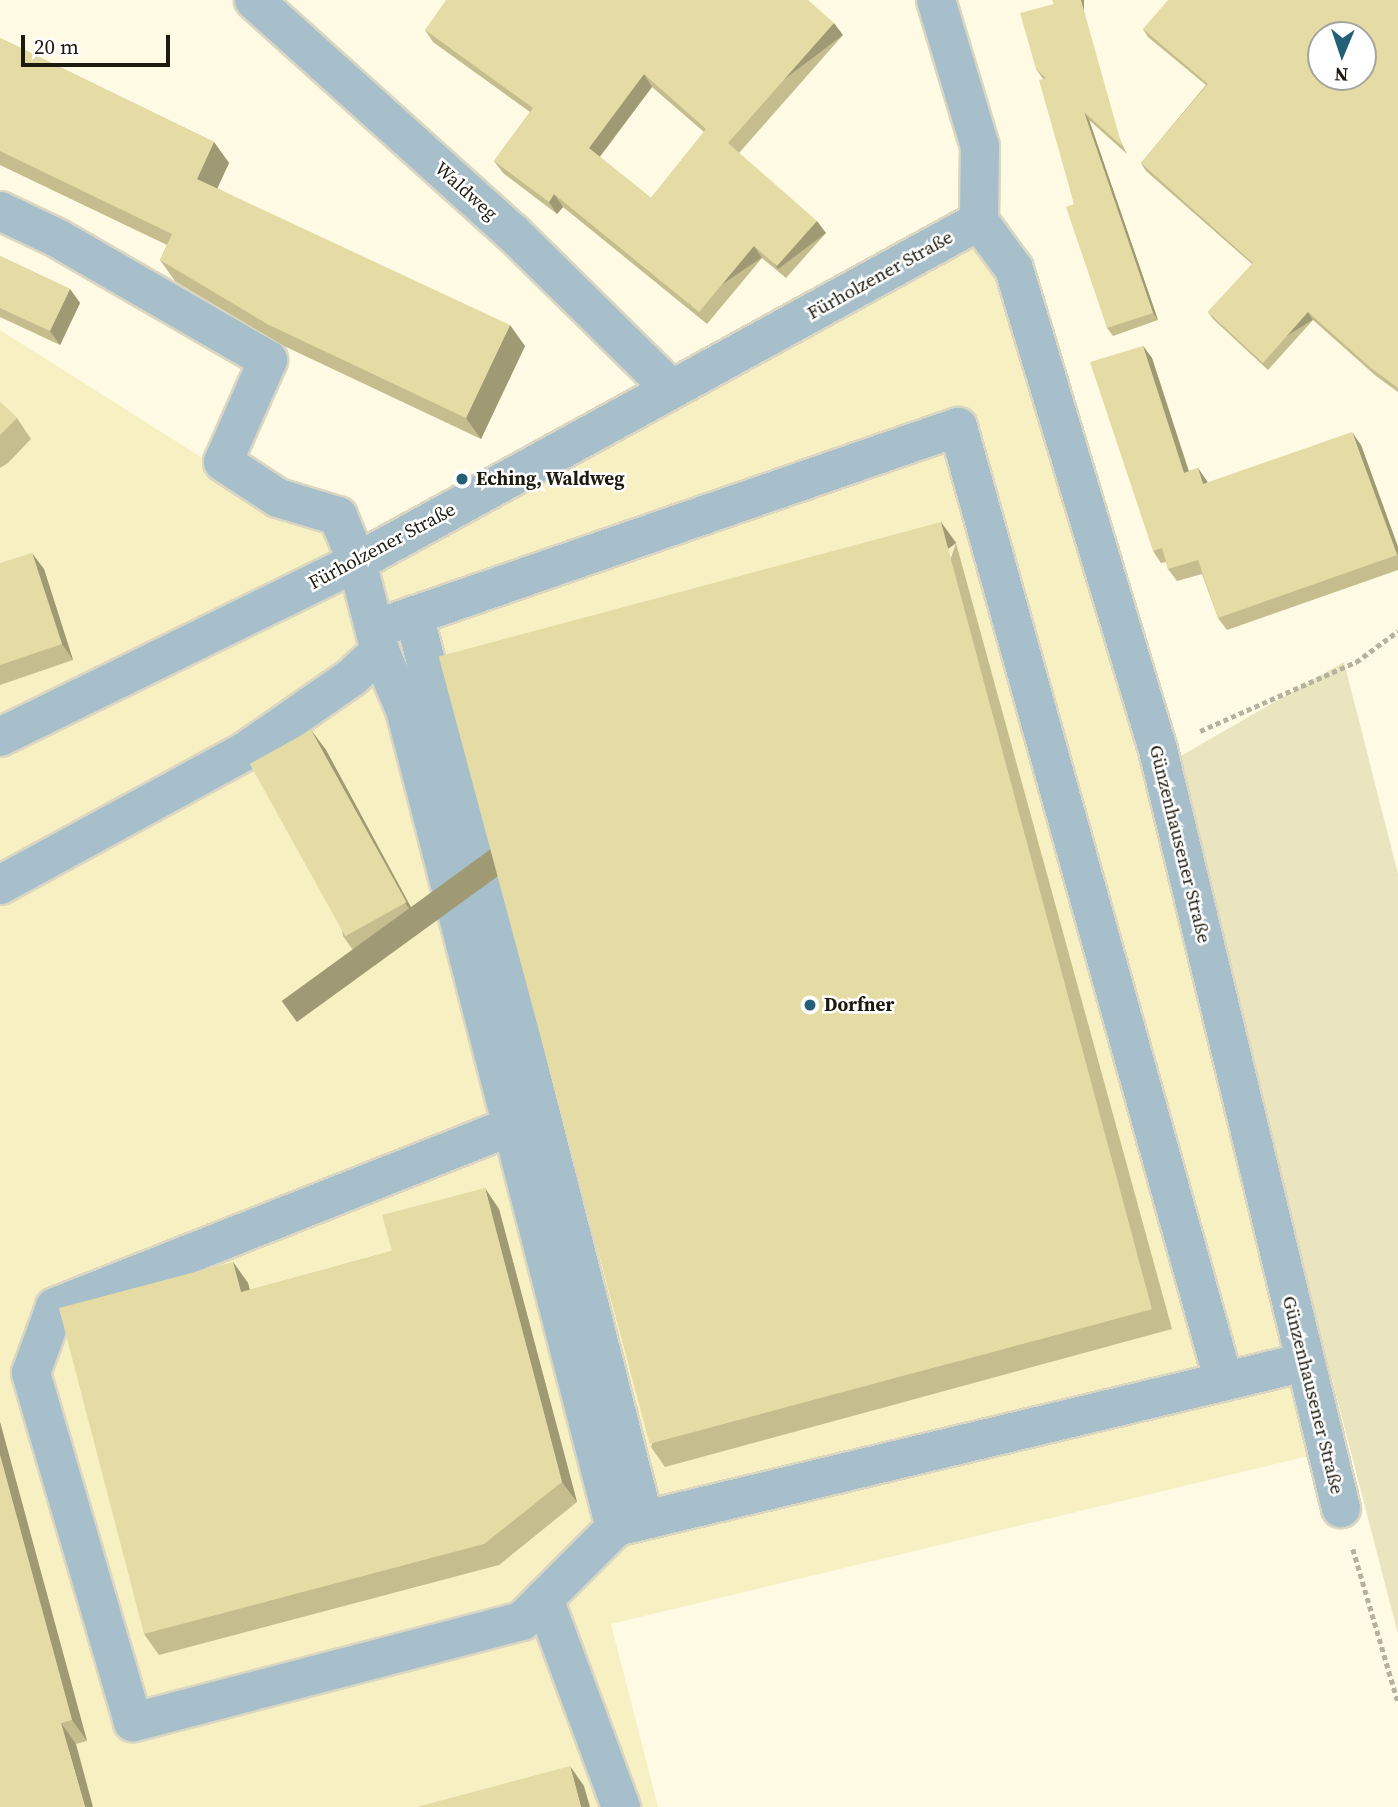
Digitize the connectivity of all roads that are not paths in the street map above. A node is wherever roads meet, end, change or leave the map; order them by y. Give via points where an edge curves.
1 (254, 0) edge
2 (936, 0) edge
3 (0, 211) edge
4 (979, 221) junction
5 (671, 389) junction
6 (357, 562) junction
7 (414, 615) junction
8 (378, 640) junction
9 (0, 737) edge
10 (0, 885) edge
11 (512, 1126) junction
12 (1305, 1362) junction
13 (1224, 1382) junction
14 (1341, 1508) road end
15 (630, 1524) junction
16 (544, 1599) junction
17 (621, 1807) edge

1 - 5 street, Waldweg via 513,233
2 - 4 street via 980,148
3 - 6 street via 57,238 268,360 223,462 278,498 338,516
4 - 5 street, Fürholzener Straße
4 - 12 street, Günzenhausener Straße via 1014,269 1158,750
5 - 6 street, Fürholzener Straße
6 - 8 street
6 - 9 street, Fürholzener Straße
7 - 8 street
7 - 13 street via 958,427
7 - 15 street
8 - 10 street via 351,678 244,752
8 - 11 street via 405,710
11 - 15 street
11 - 16 street via 55,1307 31,1373 133,1722 522,1621
12 - 13 street
12 - 14 street, Günzenhausener Straße
13 - 15 street
15 - 16 street
16 - 17 street

